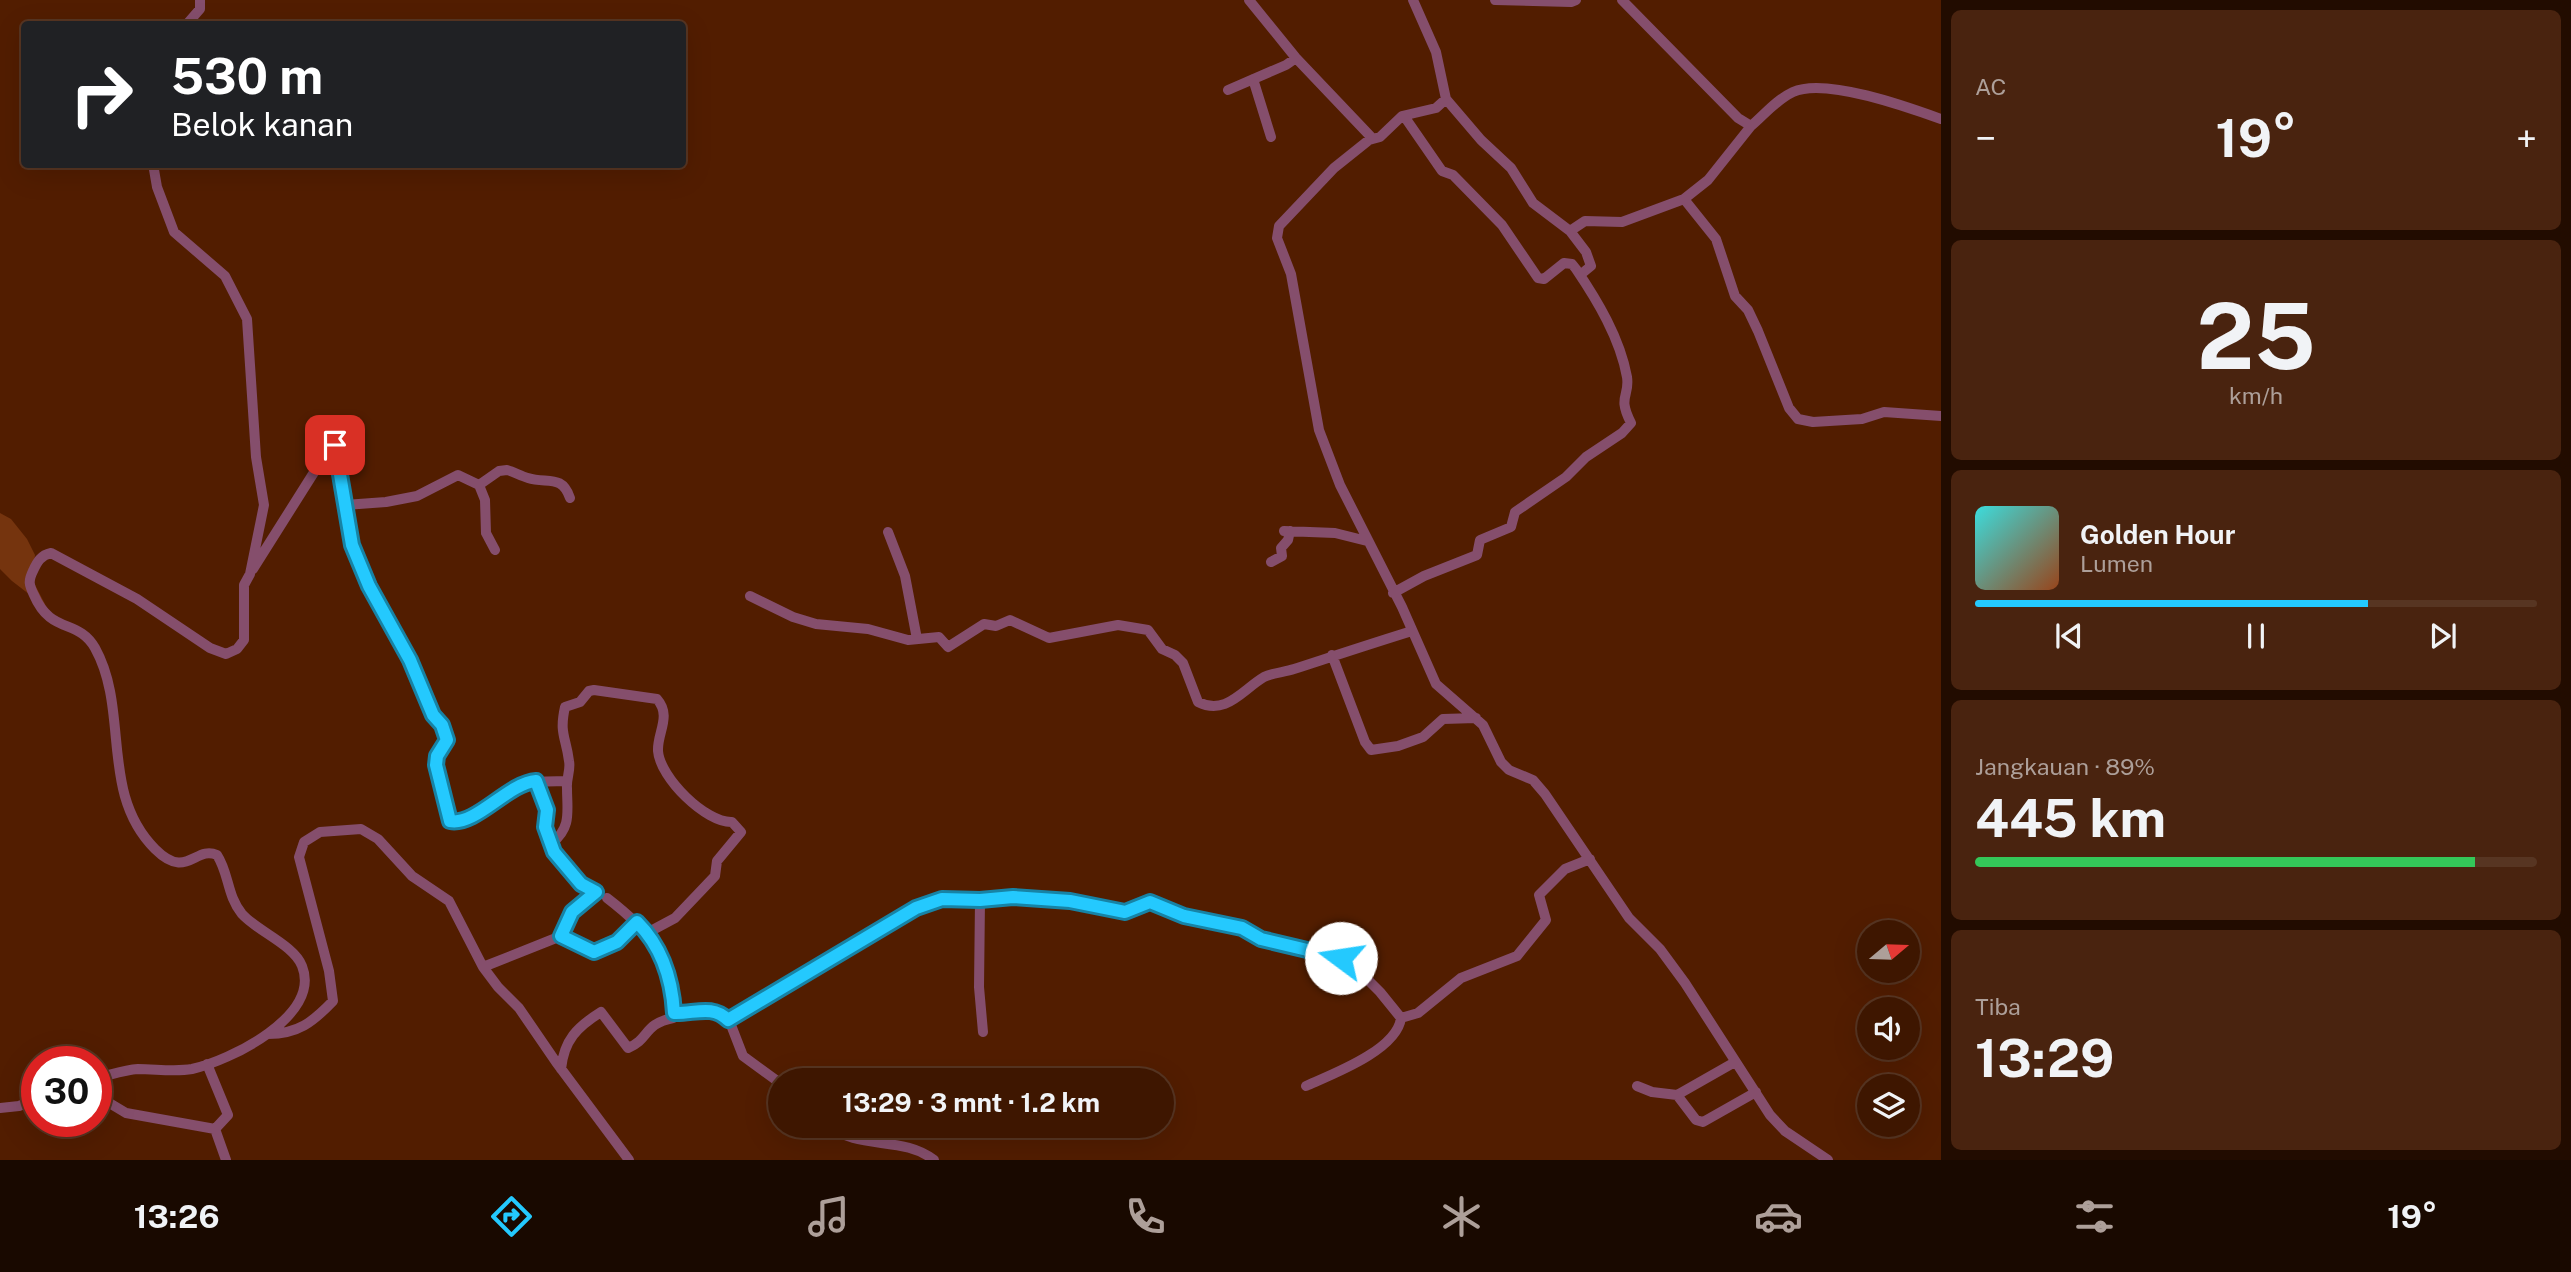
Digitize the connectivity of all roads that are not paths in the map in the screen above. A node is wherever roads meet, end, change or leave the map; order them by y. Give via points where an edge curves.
1 (200, 0) edge
2 (1249, 0) edge
3 (1413, 0) edge
4 (1495, 0) edge
5 (1576, 0) edge
6 (1622, 0) edge
7 (190, 21) edge
8 (1296, 58) junction
9 (1253, 79) junction
10 (1228, 90) dead end
11 (1446, 99) junction
12 (1404, 116) junction
13 (1941, 119) edge
14 (1751, 126) junction
15 (1271, 136) dead end
16 (1373, 139) junction
17 (154, 168) edge
18 (1684, 199) junction
19 (1570, 231) junction
20 (1580, 275) junction
21 (1941, 416) edge
22 (479, 485) junction
23 (570, 498) dead end
24 (345, 505) junction
25 (888, 532) dead end
26 (1367, 541) junction
27 (495, 550) dead end
28 (1272, 562) dead end
29 (250, 574) junction
30 (1393, 593) junction
31 (750, 596) dead end
32 (1412, 631) junction
33 (917, 639) junction
34 (1332, 655) junction
35 (1476, 718) junction
36 (536, 781) junction
37 (567, 781) junction
38 (552, 844) junction
39 (1590, 859) junction
40 (607, 898) dead end
41 (980, 900) junction
42 (637, 922) junction
43 (648, 933) junction
44 (561, 936) junction
45 (483, 967) junction
46 (674, 1013) junction
47 (1401, 1018) junction
48 (728, 1020) junction
49 (983, 1032) dead end
50 (266, 1034) junction
51 (1735, 1062) junction
52 (207, 1064) junction
53 (561, 1069) junction
54 (112, 1074) edge
55 (768, 1074) edge
56 (1307, 1086) dead end
57 (1637, 1086) dead end
58 (1756, 1092) junction
59 (1677, 1094) junction
60 (112, 1104) edge
61 (21, 1105) edge
62 (0, 1108) edge
63 (215, 1129) junction
64 (857, 1138) edge
65 (226, 1160) edge
66 (629, 1160) edge
67 (934, 1160) edge
68 (1828, 1160) edge

1 - 7 street via 200,9
2 - 8 street
3 - 11 street via 1436,52
4 - 5 street
6 - 14 street
8 - 9 street
8 - 16 street
9 - 10 street
9 - 15 street
11 - 12 street via 1436,108
11 - 19 street via 1480,140 1511,167 1533,203
12 - 16 street
12 - 20 street via 1442,171 1453,175 1500,222 1540,280 1564,263 1572,264
13 - 14 street via 1877,98 1817,88 1795,91
14 - 18 street via 1708,180
16 - 26 street via 1301,201 1279,226 1277,238 1291,274 1319,430
17 - 29 street via 174,232 225,276 247,319 256,457 264,505
18 - 19 street via 1622,222 1585,221
18 - 21 street via 1716,239 1735,296 1748,310 1789,408 1798,419 1862,419 1884,412
19 - 20 street via 1591,262
20 - 30 street via 1603,313 1623,363 1628,380 1624,406 1631,425 1517,511 1511,527 1480,540 1477,555
22 - 23 street via 507,470 529,479 559,481
22 - 24 street via 458,475 417,496
22 - 27 street via 486,506 486,533
24 - 29 street via 338,451 331,445
24 - 36 street via 348,536 365,575 445,732 447,740 436,765 450,821 476,813 518,786
25 - 33 street via 905,576
26 - 28 street via 1335,533 1287,531 1289,541 1280,548 1282,556
26 - 30 street
29 - 50 street via 244,585 244,640 226,654 51,553 37,563 29,580 41,612 88,638 101,660 122,789 128,808 153,847 181,864 209,853 217,855 235,905 302,967 301,999 290,1017
30 - 32 street
31 - 33 street via 803,621
32 - 34 street
32 - 35 street via 1436,684
33 - 34 street via 941,637 948,647 984,624 996,626 1010,620 1049,638 1118,625 1149,630 1162,649 1183,663 1198,702 1215,707 1238,698 1267,676
34 - 35 street via 1371,750 1423,737 1443,719
35 - 39 street via 1501,762 1533,780
36 - 37 street
36 - 38 street via 547,810 545,827
37 - 38 street via 569,817 564,832
37 - 43 street via 570,764 561,726 567,705 580,702 591,690 652,698 663,710 658,753 674,786 718,821 732,822 741,832 717,862 715,876 675,918
38 - 44 street via 581,884 596,892 572,912
39 - 47 street via 1565,869 1539,895 1546,920 1517,956 1461,978 1418,1013
39 - 51 street via 1629,918 1685,983
40 - 42 street
41 - 47 street via 1054,899 1120,912 1150,902 1184,916 1240,927 1261,939 1350,962
41 - 48 street via 924,903
41 - 49 street
42 - 43 street
42 - 44 street via 617,942 594,952
43 - 46 street via 668,970
44 - 45 street
45 - 50 street via 449,901 412,876 379,839 361,830 320,832 304,842 299,857 329,971 332,1001 313,1022
45 - 53 street via 519,1008
46 - 48 street via 706,1010
46 - 53 street via 670,1020 657,1021 628,1048 601,1012 573,1032 562,1053
47 - 56 street via 1399,1030 1375,1051
48 - 55 street via 743,1056
50 - 52 street
51 - 58 street
51 - 59 street
52 - 54 street via 187,1070
52 - 63 street via 228,1115
53 - 66 street
57 - 59 street
58 - 59 street via 1703,1122 1696,1120
58 - 68 street via 1785,1131
60 - 63 street via 126,1113
61 - 62 street
63 - 65 street
64 - 67 street via 906,1146

